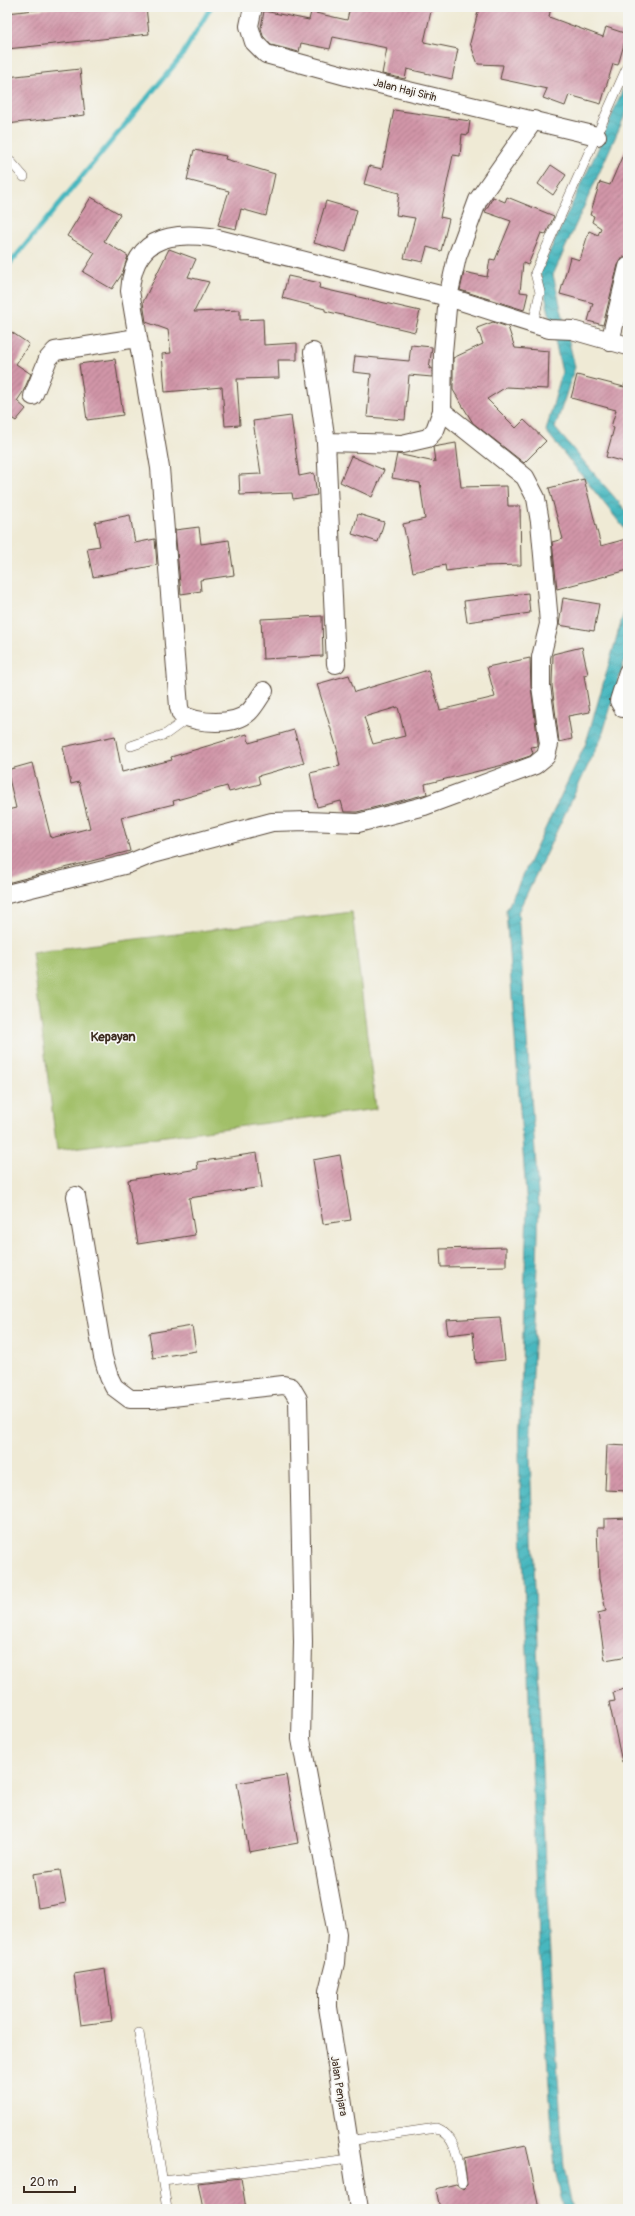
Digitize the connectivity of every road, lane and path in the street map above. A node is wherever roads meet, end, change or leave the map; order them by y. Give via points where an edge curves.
1 (253, 7) edge
2 (628, 65) edge
3 (534, 120) junction
4 (597, 136) junction
5 (7, 161) edge
6 (24, 177) dead end
7 (628, 267) edge
8 (448, 296) junction
9 (541, 327) junction
10 (138, 338) junction
11 (610, 342) junction
12 (628, 346) edge
13 (314, 352) dead end
14 (33, 396) dead end
15 (442, 411) junction
16 (326, 442) junction
17 (336, 664) dead end
18 (628, 672) edge
19 (264, 691) dead end
20 (628, 708) edge
21 (188, 718) junction
22 (131, 746) dead end
23 (7, 894) edge
24 (76, 1196) dead end
25 (139, 2033) dead end
26 (349, 2150) junction
27 (163, 2181) junction
28 (462, 2183) dead end
29 (167, 2209) edge
30 (359, 2209) edge

1 - 3 street, Jalan Haji Sirih via 249,26 254,42 266,54 350,77
2 - 4 lane
3 - 4 street, Jalan Haji Sirih
3 - 8 street via 478,200 457,257
4 - 9 lane via 535,273 540,292
5 - 6 lane via 11,162
7 - 11 street
8 - 9 street
8 - 10 street via 210,237 176,235 160,239 146,249 136,261 131,275 130,291
8 - 15 street via 443,353
9 - 11 street via 572,330
10 - 14 street via 55,351 48,359
10 - 21 street via 160,468 179,707 181,714
11 - 12 street
13 - 16 street
15 - 16 street via 435,430 428,438 418,441 402,444
15 - 23 street via 525,477 536,498 549,624 541,663 541,686 549,744 546,756 529,768 416,808 358,823 272,822 152,854 128,864
16 - 17 street
18 - 20 street via 619,701 623,708
19 - 21 street via 250,711 240,718 228,721
21 - 22 lane via 166,734
24 - 26 street, Jalan Penjara via 103,1357 109,1377 122,1394 130,1399 154,1399 283,1385 291,1387 298,1399 303,1642 301,1739 337,1934 336,1963 328,1991 328,2007
25 - 27 lane
26 - 27 lane
26 - 28 lane via 436,2128 446,2132 452,2140
26 - 30 street, Jalan Penjara
27 - 29 lane

